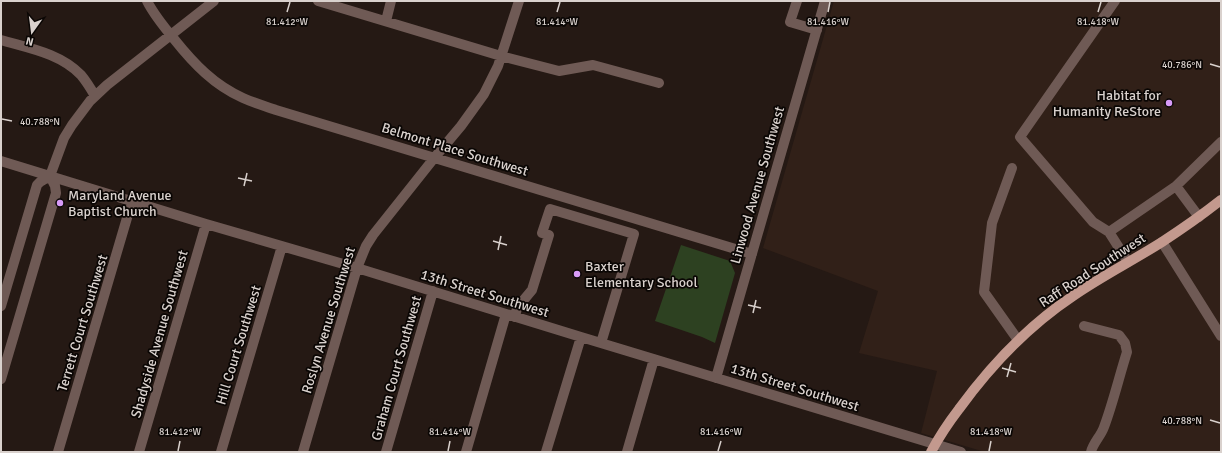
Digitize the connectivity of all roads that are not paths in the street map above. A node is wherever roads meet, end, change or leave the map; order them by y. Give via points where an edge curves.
1 (147, 1) edge
2 (214, 1) edge
3 (318, 1) edge
4 (391, 1) edge
5 (519, 1) edge
6 (797, 1) edge
7 (825, 1) edge
8 (1115, 1) edge
9 (386, 21) junction
10 (817, 30) junction
11 (171, 35) junction
12 (1, 40) edge
13 (502, 56) junction
14 (659, 83) dead end
15 (95, 96) junction
16 (1221, 142) edge
17 (434, 157) junction
18 (1, 161) edge
19 (1012, 168) dead end
20 (50, 176) junction
21 (1176, 186) junction
22 (1221, 200) edge
23 (132, 201) junction
24 (1199, 217) junction
25 (206, 224) junction
26 (1109, 232) junction
27 (1162, 242) junction
28 (282, 246) junction
29 (752, 254) junction
30 (1128, 262) junction
31 (357, 268) junction
32 (433, 292) junction
33 (1, 306) edge
34 (511, 316) junction
35 (1084, 326) dead end
36 (1221, 336) edge
37 (580, 337) junction
38 (1018, 340) junction
39 (601, 343) junction
40 (654, 359) junction
41 (716, 378) junction
42 (1, 379) edge
43 (933, 448) edge
44 (58, 452) edge
45 (139, 452) edge
46 (221, 452) edge
47 (303, 452) edge
48 (386, 452) edge
49 (466, 452) edge
50 (546, 452) edge
51 (627, 452) edge
52 (961, 452) edge
53 (1091, 452) edge

1 - 11 street, Belmont Place Southwest
2 - 11 street
3 - 9 street
4 - 9 street
5 - 13 street, Roslyn Avenue Southwest
6 - 10 street via 790,22
7 - 10 street, Linwood Avenue Southwest
8 - 26 street via 1020,137 1093,222
9 - 13 street
10 - 29 street, Linwood Avenue Southwest
11 - 15 street
11 - 17 street, Belmont Place Southwest via 206,75 218,85 244,98
12 - 15 street via 58,58 81,75
13 - 14 street via 559,71 594,65
13 - 17 street, Roslyn Avenue Southwest via 475,108
15 - 20 street via 72,125
16 - 21 street
17 - 29 street, Belmont Place Southwest
17 - 31 street, Roslyn Avenue Southwest via 373,235
18 - 20 street, 13th Street Southwest
19 - 38 street via 992,223 984,292
20 - 23 street, 13th Street Southwest
20 - 33 street via 37,185
20 - 42 street via 56,193
21 - 24 street
21 - 26 street
22 - 24 main road, Raff Road Southwest
23 - 25 street, 13th Street Southwest
23 - 44 street, Terrett Court Southwest
24 - 27 main road, Raff Road Southwest
25 - 28 street, 13th Street Southwest
25 - 45 street, Shadyside Avenue Southwest
26 - 30 street
27 - 30 main road, Raff Road Southwest
27 - 36 street
28 - 31 street, 13th Street Southwest
28 - 46 street, Hill Court Southwest
29 - 41 street, Linwood Avenue Southwest
30 - 38 main road, Raff Road Southwest via 1073,296
31 - 32 street, 13th Street Southwest
31 - 47 street, Roslyn Avenue Southwest
32 - 34 street, 13th Street Southwest
32 - 48 street, Graham Court Southwest
34 - 37 street, 13th Street Southwest
34 - 39 street via 532,290 549,235 542,234 550,209 634,234
34 - 49 street
35 - 53 street via 1118,335 1125,343 1127,352 1107,421
37 - 39 street, 13th Street Southwest
37 - 50 street
38 - 43 main road, Raff Road Southwest via 972,392
39 - 40 street, 13th Street Southwest
40 - 41 street, 13th Street Southwest
40 - 51 street
41 - 43 street, 13th Street Southwest
43 - 52 street, 13th Street Southwest

